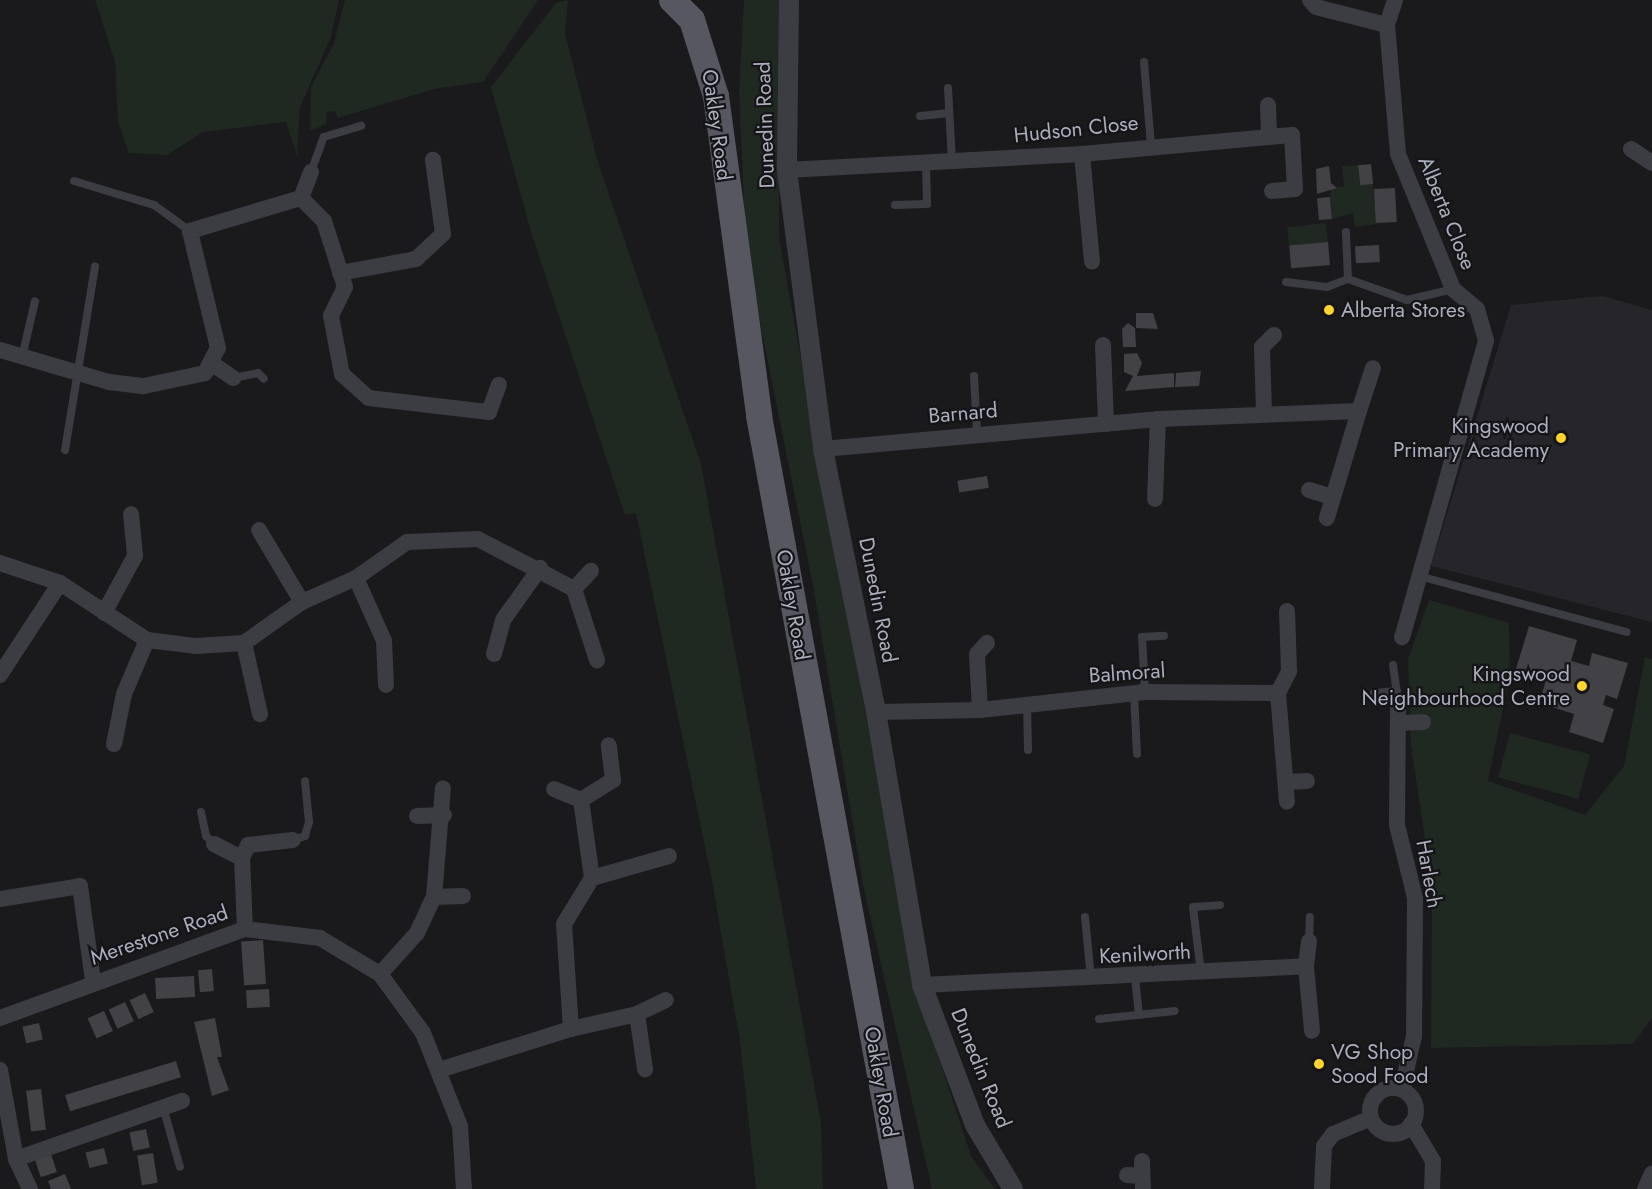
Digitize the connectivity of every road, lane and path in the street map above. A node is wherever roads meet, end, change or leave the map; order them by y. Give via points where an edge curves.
1 (672, 0) edge
2 (789, 0) edge
3 (1310, 0) edge
4 (1395, 0) edge
5 (693, 10) edge
6 (1387, 25) junction
7 (1144, 62) dead end
8 (948, 88) dead end
9 (1268, 105) dead end
10 (949, 113) junction
11 (920, 116) dead end
12 (361, 126) dead end
13 (1269, 136) junction
14 (1151, 145) junction
15 (1631, 149) dead end
16 (1082, 154) junction
17 (433, 160) dead end
18 (952, 162) junction
19 (926, 164) junction
20 (1652, 164) edge
21 (788, 170) junction
22 (311, 172) joint
23 (74, 181) dead end
24 (1272, 191) dead end
25 (301, 198) junction
26 (895, 205) dead end
27 (190, 231) junction
28 (1346, 232) dead end
29 (1092, 262) dead end
30 (95, 266) dead end
31 (340, 273) junction
32 (1348, 279) junction
33 (1286, 282) dead end
34 (1453, 289) junction
35 (35, 301) dead end
36 (1274, 335) dead end
37 (1103, 345) dead end
38 (0, 350) edge
39 (23, 353) junction
40 (211, 363) junction
41 (1373, 368) dead end
42 (75, 371) junction
43 (974, 376) dead end
44 (232, 378) joint
45 (264, 379) dead end
46 (499, 385) dead end
47 (1359, 411) junction
48 (1264, 412) junction
49 (1158, 419) junction
50 (1106, 424) junction
51 (977, 434) junction
52 (823, 449) junction
53 (65, 450) dead end
54 (1309, 490) dead end
55 (1332, 497) junction
56 (1155, 499) dead end
57 (131, 514) dead end
58 (1327, 518) dead end
59 (259, 530) dead end
60 (0, 563) edge
61 (540, 568) junction
62 (591, 570) dead end
63 (1419, 576) junction
64 (356, 578) junction
65 (60, 583) junction
66 (574, 589) junction
67 (302, 602) junction
68 (1287, 611) dead end
69 (104, 613) junction
70 (1627, 632) dead end
71 (1164, 636) dead end
72 (1402, 637) dead end
73 (147, 640) junction
74 (244, 643) junction
75 (987, 644) dead end
76 (494, 654) dead end
77 (597, 660) dead end
78 (1393, 665) dead end
79 (0, 675) edge
80 (386, 685) dead end
81 (1139, 693) junction
82 (1278, 693) junction
83 (1374, 693) dead end
84 (1397, 697) junction
85 (1027, 705) junction
86 (980, 710) junction
87 (876, 712) junction
88 (260, 714) dead end
89 (1423, 722) dead end
90 (1398, 723) junction
91 (114, 744) dead end
92 (609, 745) dead end
93 (1028, 750) dead end
94 (1137, 754) dead end
95 (305, 781) dead end
96 (1307, 781) dead end
97 (1286, 782) junction
98 (443, 788) dead end
99 (554, 789) dead end
100 (581, 800) junction
101 (1287, 802) dead end
102 (201, 812) dead end
103 (444, 815) junction
104 (417, 816) dead end
105 (293, 840) joint
106 (214, 844) joint
107 (669, 856) dead end
108 (242, 858) junction
109 (592, 878) junction
110 (463, 896) dead end
111 (434, 897) junction
112 (0, 899) edge
113 (1220, 906) dead end
114 (1085, 917) dead end
115 (1310, 917) dead end
116 (245, 929) junction
117 (1309, 940) joint
118 (1306, 966) junction
119 (1201, 973) junction
120 (380, 974) junction
121 (1134, 977) junction
122 (1091, 980) junction
123 (93, 981) junction
124 (922, 985) junction
125 (666, 1000) dead end
126 (1175, 1011) dead end
127 (637, 1014) junction
128 (1139, 1015) junction
129 (0, 1018) edge
130 (1099, 1019) dead end
131 (571, 1029) junction
132 (1312, 1031) dead end
133 (645, 1069) dead end
134 (439, 1070) junction
135 (0, 1071) edge
136 (1402, 1089) junction
137 (182, 1101) dead end
138 (163, 1107) junction
139 (1371, 1118) junction
140 (1411, 1124) junction
141 (16, 1159) junction
142 (180, 1167) dead end
143 (1652, 1173) edge
144 (30, 1189) edge
145 (464, 1189) edge
146 (901, 1189) edge
147 (1013, 1189) edge
148 (1322, 1189) edge
149 (1432, 1189) edge
150 (1645, 1189) edge

1 - 5 main road, Oakley Road
2 - 21 street, Dunedin Road
3 - 6 street via 1317,7
4 - 6 street, Alberta Close
5 - 146 main road, Oakley Road via 716,96 759,416
6 - 34 street, Alberta Close via 1398,154
7 - 14 lane
8 - 10 lane
9 - 13 street
10 - 11 lane
10 - 18 lane
12 - 22 lane via 324,137
13 - 14 street, Hudson Close
13 - 24 street, Hudson Close via 1292,135 1294,165 1295,189
14 - 16 street, Hudson Close
15 - 20 street
16 - 18 street, Hudson Close
16 - 29 street
17 - 31 street via 443,234 416,259
18 - 19 street, Hudson Close
19 - 21 street, Hudson Close
19 - 26 lane via 927,204
21 - 52 street, Dunedin Road
22 - 25 street
23 - 27 lane via 154,205
25 - 27 street
25 - 31 street via 324,221
27 - 40 street via 218,348
28 - 32 lane
30 - 42 lane
31 - 46 street via 345,287 332,316 342,374 369,398 489,412
32 - 33 lane via 1327,287
32 - 34 lane via 1407,300
34 - 63 street, Alberta Close via 1478,309 1486,341
35 - 39 lane
36 - 48 street via 1262,347
37 - 50 street
38 - 39 street
39 - 42 street
40 - 42 street via 205,373 144,386
40 - 44 street
41 - 47 street
42 - 53 lane
43 - 51 lane
44 - 45 lane via 258,373
47 - 48 street, Barnard
47 - 55 street
48 - 49 street, Barnard
49 - 50 street, Barnard
49 - 56 street
50 - 51 street, Barnard
51 - 52 street, Barnard
52 - 87 street, Dunedin Road
54 - 55 street
55 - 58 street
57 - 69 street via 135,556
59 - 67 street
60 - 65 street
61 - 64 street via 478,539 407,542
61 - 66 street
61 - 76 street via 503,620
62 - 66 street
63 - 70 lane
63 - 72 street, Alberta Close
64 - 67 street
64 - 80 street via 384,641
65 - 69 street
65 - 79 street
66 - 77 street
67 - 74 street
68 - 82 street via 1289,670
69 - 73 street
71 - 81 lane via 1142,637
73 - 74 street via 195,646
73 - 91 street via 124,694
74 - 88 street
75 - 86 street via 977,654
78 - 84 lane
81 - 82 street, Balmoral
81 - 85 street, Balmoral
81 - 94 lane
82 - 97 street
83 - 84 lane
84 - 90 street, Harlech
85 - 86 street, Balmoral
85 - 93 lane
86 - 87 street, Balmoral
87 - 124 street, Dunedin Road
89 - 90 street
90 - 136 street, Harlech via 1397,825 1416,898 1414,1036
92 - 100 street via 614,780
95 - 105 lane via 309,822 305,836
96 - 97 street
97 - 101 street
98 - 103 street
99 - 100 street
100 - 109 street
102 - 106 lane via 206,836
103 - 104 street
103 - 111 street
105 - 108 street via 248,845
106 - 108 street
107 - 109 street
108 - 116 street
109 - 131 street via 564,924
110 - 111 street
111 - 120 street via 417,933
112 - 123 street via 80,886
113 - 119 lane via 1193,907
114 - 122 lane
115 - 117 lane
116 - 120 street, Merestone Road via 320,938
116 - 123 street, Merestone Road
117 - 118 street
118 - 119 street, Kenilworth
118 - 132 street
119 - 121 street, Kenilworth
120 - 134 street, Merestone Road via 423,1033
121 - 122 street, Kenilworth
121 - 128 lane
122 - 124 street, Kenilworth
123 - 129 street, Merestone Road
124 - 147 street, Dunedin Road via 975,1125
125 - 127 street
126 - 128 lane
127 - 131 street
127 - 133 street
128 - 130 lane
131 - 134 street
134 - 145 street, Merestone Road via 460,1126
135 - 141 street
136 - 139 street via 1380,1091 1371,1103
136 - 140 street via 1415,1105
137 - 138 street
138 - 141 street
138 - 142 lane
139 - 140 street via 1385,1132 1399,1132
139 - 148 street via 1333,1134 1324,1146
140 - 149 street via 1433,1161
141 - 144 street
143 - 150 street

